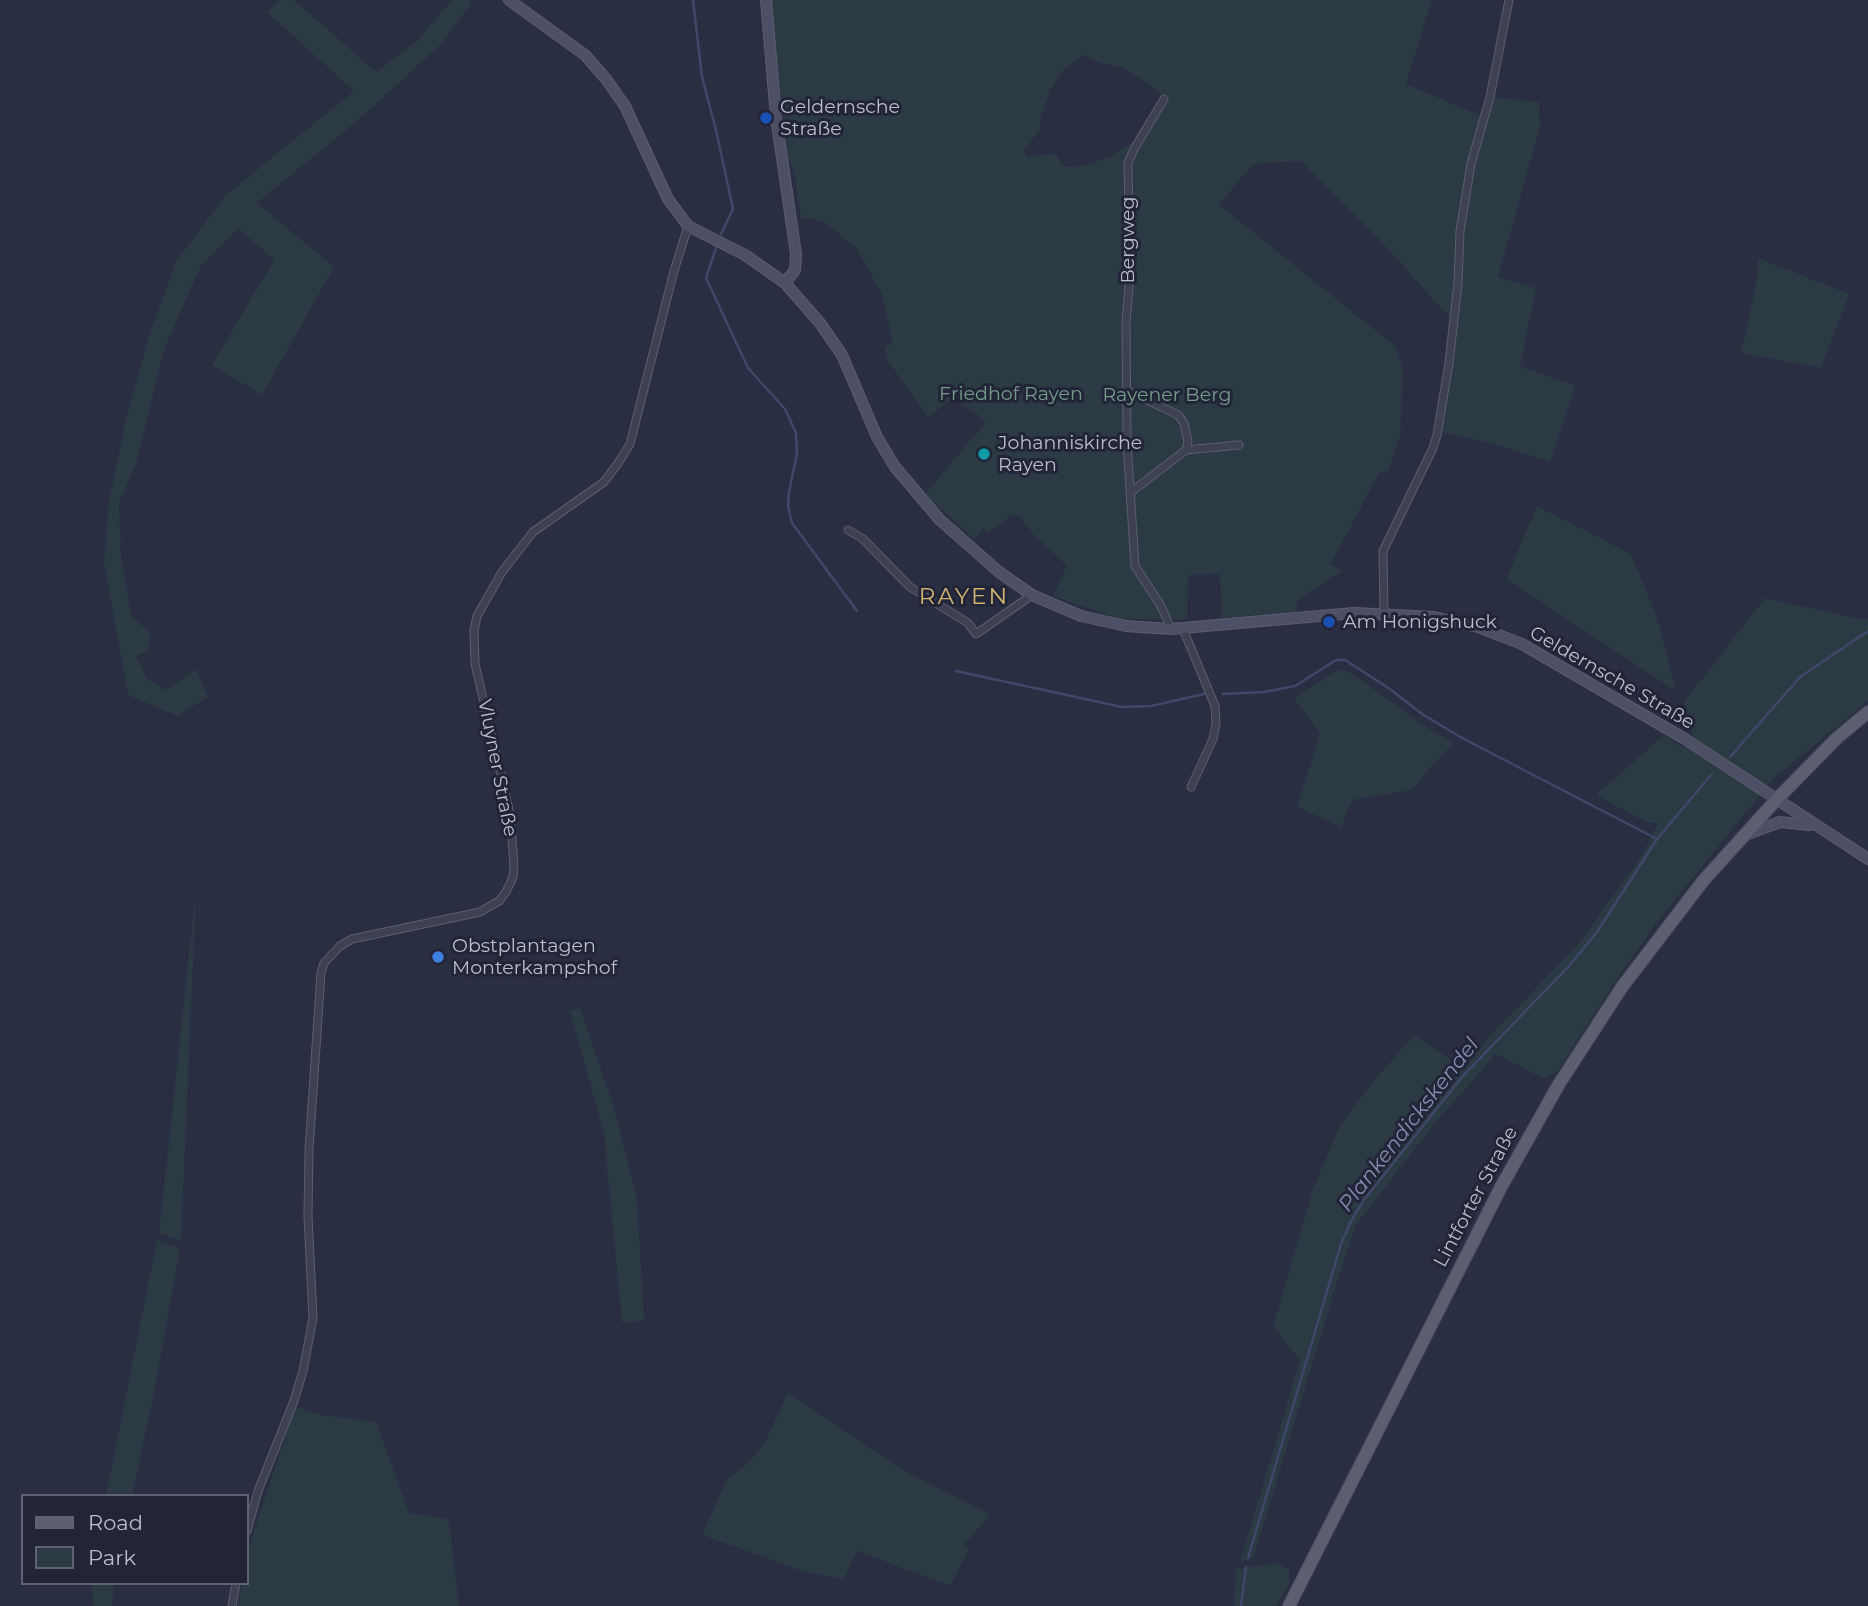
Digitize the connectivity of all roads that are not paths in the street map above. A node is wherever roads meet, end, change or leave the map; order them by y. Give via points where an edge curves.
1 (509, 0) edge
2 (766, 0) edge
3 (1509, 0) edge
4 (1164, 99) dead end
5 (688, 226) junction
6 (785, 282) junction
7 (1128, 391) junction
8 (1239, 445) dead end
9 (1186, 450) junction
10 (1132, 492) junction
11 (848, 530) dead end
12 (1032, 595) junction
13 (1384, 613) junction
14 (1171, 629) junction
15 (1183, 629) junction
16 (1868, 712) edge
17 (1191, 787) dead end
18 (1777, 799) junction
19 (1816, 827) junction
20 (1745, 835) junction
21 (1868, 859) edge
22 (248, 1527) edge
23 (236, 1585) edge
24 (232, 1606) edge
25 (1289, 1606) edge

1 - 5 main road, Geldernsche Straße via 585,55 606,79 625,106 668,199
2 - 6 main road via 776,117 796,254 794,270
3 - 13 street via 1471,164 1437,434 1383,551
4 - 7 street, Bergweg via 1128,163
5 - 6 main road, Geldernsche Straße
5 - 22 street, Vluyner Straße via 630,444 604,482 533,532 502,572 477,616 475,664 510,814 514,865 506,892 480,912 352,939 331,954 321,973 309,1161 313,1318 294,1401
6 - 12 main road, Geldernsche Straße via 842,355 895,467 948,527
7 - 9 street via 1178,415 1184,423
7 - 10 street, Bergweg
8 - 9 street
9 - 10 street
10 - 14 street, Bergweg via 1135,566
11 - 12 street via 863,538 910,587 968,623 976,634
12 - 14 main road, Geldernsche Straße via 1081,616
13 - 15 main road, Geldernsche Straße
13 - 18 main road, Geldernsche Straße via 1455,621 1522,644
14 - 15 main road, Geldernsche Straße
15 - 17 street via 1215,706 1213,739
16 - 18 main road, Lintforter Straße
18 - 19 main road, Geldernsche Straße
18 - 20 main road, Lintforter Straße
19 - 20 main road, Lintforter Straße via 1780,822
19 - 21 main road, Geldernsche Straße
20 - 25 main road, Lintforter Straße via 1703,881 1622,987 1559,1084 1501,1187
23 - 24 street

